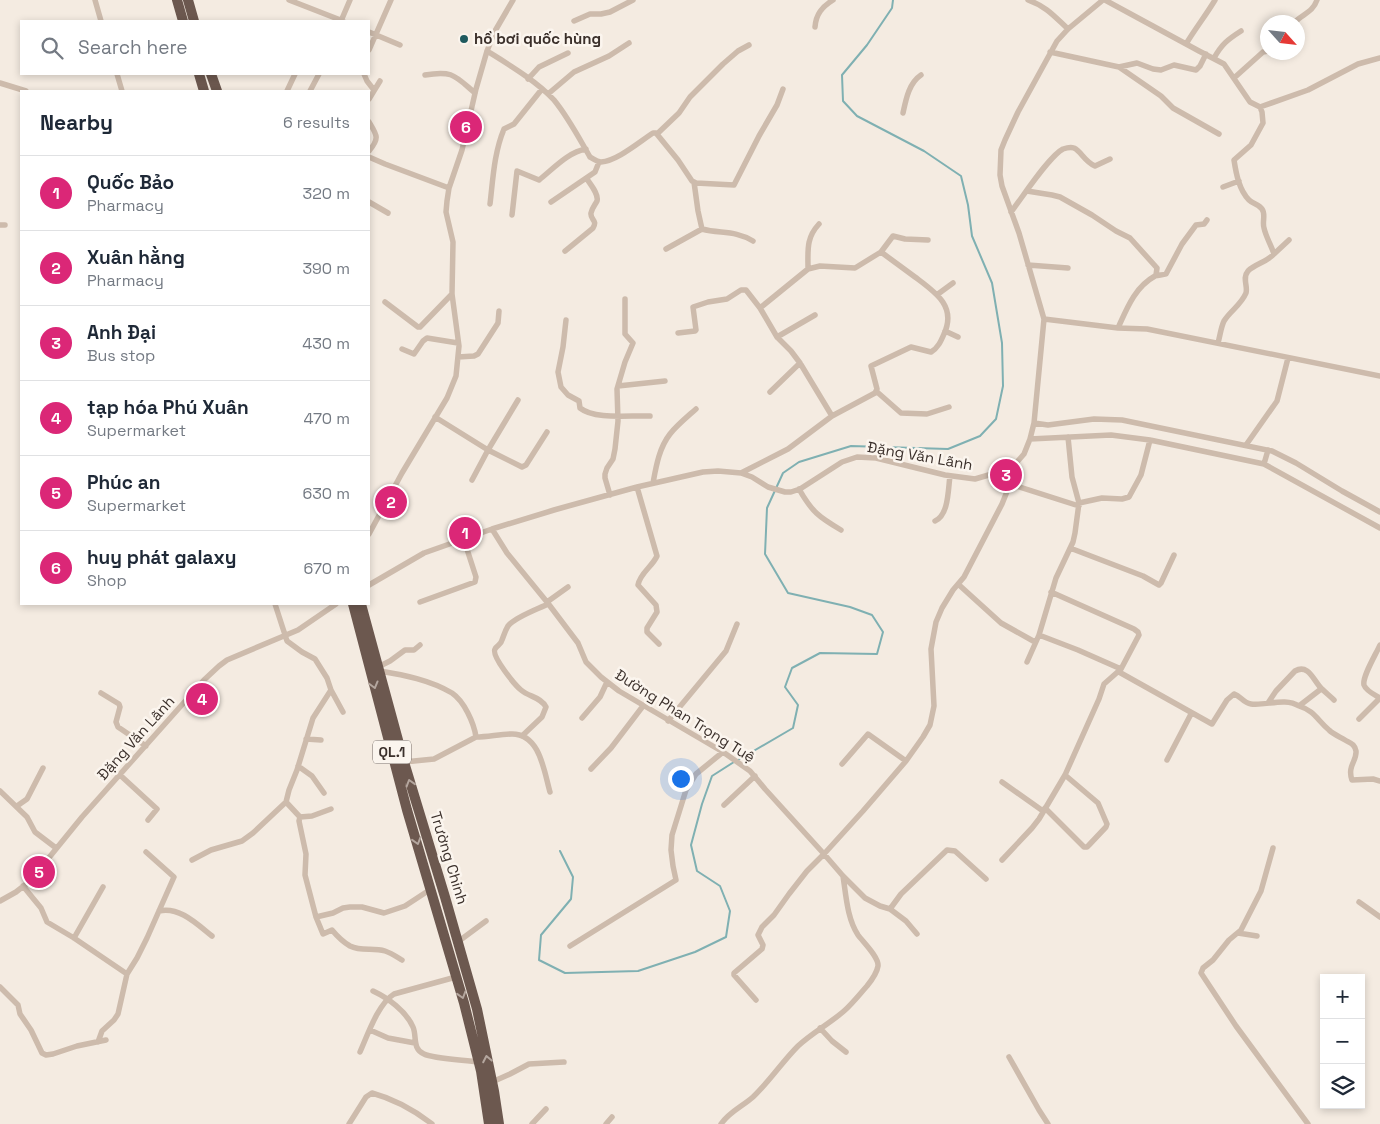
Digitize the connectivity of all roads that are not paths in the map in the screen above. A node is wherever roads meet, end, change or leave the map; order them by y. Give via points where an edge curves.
1 (95, 0) edge
2 (177, 0) edge
3 (188, 0) edge
4 (290, 0) edge
5 (350, 0) edge
6 (391, 0) edge
7 (513, 0) edge
8 (633, 0) edge
9 (833, 0) edge
10 (1028, 0) edge
11 (1104, 0) edge
12 (1214, 0) edge
13 (1317, 0) edge
14 (302, 2) edge
15 (1304, 15) edge
16 (101, 20) edge
17 (183, 20) edge
18 (194, 20) edge
19 (339, 20) edge
20 (341, 20) edge
21 (574, 21) dead end
22 (816, 28) dead end
23 (1068, 29) junction
24 (1241, 31) dead end
25 (370, 32) edge
26 (376, 35) junction
27 (630, 43) dead end
28 (1186, 44) junction
29 (400, 45) dead end
30 (749, 45) dead end
31 (370, 48) edge
32 (487, 51) junction
33 (1050, 52) junction
34 (568, 53) dead end
35 (1206, 54) junction
36 (1260, 55) edge
37 (1214, 58) junction
38 (1380, 58) edge
39 (1119, 68) junction
40 (922, 74) dead end
41 (117, 75) edge
42 (199, 75) edge
43 (211, 75) edge
44 (295, 75) edge
45 (318, 75) edge
46 (364, 75) edge
47 (425, 76) dead end
48 (1234, 78) junction
49 (528, 79) junction
50 (380, 81) dead end
51 (0, 83) edge
52 (542, 89) junction
53 (783, 89) dead end
54 (23, 90) edge
55 (122, 90) edge
56 (204, 90) edge
57 (217, 90) edge
58 (287, 90) edge
59 (311, 90) edge
60 (374, 90) junction
61 (475, 93) junction
62 (548, 94) junction
63 (370, 97) edge
64 (1260, 107) junction
65 (903, 113) dead end
66 (370, 124) edge
67 (657, 134) junction
68 (1219, 134) dead end
69 (370, 149) edge
70 (586, 149) junction
71 (370, 157) edge
72 (1110, 159) dead end
73 (600, 162) junction
74 (587, 179) junction
75 (1239, 181) junction
76 (694, 182) junction
77 (1223, 187) dead end
78 (449, 188) junction
79 (1027, 191) junction
80 (551, 202) dead end
81 (370, 203) edge
82 (490, 204) dead end
83 (1011, 212) junction
84 (388, 213) dead end
85 (512, 214) dead end
86 (1207, 220) dead end
87 (819, 224) dead end
88 (702, 229) junction
89 (928, 240) dead end
90 (1289, 240) dead end
91 (753, 241) dead end
92 (666, 249) dead end
93 (565, 250) dead end
94 (880, 252) junction
95 (1274, 254) junction
96 (1028, 265) junction
97 (1068, 268) dead end
98 (808, 269) junction
99 (1156, 275) junction
100 (952, 283) dead end
101 (452, 294) junction
102 (938, 294) junction
103 (624, 299) dead end
104 (385, 302) dead end
105 (760, 308) junction
106 (499, 311) dead end
107 (815, 315) dead end
108 (1044, 319) junction
109 (566, 320) dead end
110 (420, 327) junction
111 (1118, 328) junction
112 (945, 331) junction
113 (678, 333) dead end
114 (958, 336) dead end
115 (777, 337) junction
116 (427, 338) junction
117 (1218, 343) junction
118 (458, 344) junction
119 (402, 349) dead end
120 (458, 357) junction
121 (1288, 358) junction
122 (800, 363) junction
123 (1380, 376) edge
124 (665, 381) dead end
125 (618, 386) junction
126 (876, 391) junction
127 (770, 392) dead end
128 (518, 400) dead end
129 (949, 407) dead end
130 (696, 409) dead end
131 (618, 415) junction
132 (650, 416) dead end
133 (832, 416) junction
134 (435, 417) junction
135 (1034, 423) junction
136 (547, 432) dead end
137 (1068, 437) junction
138 (1030, 439) junction
139 (1150, 440) junction
140 (1246, 445) junction
141 (488, 450) junction
142 (1268, 450) junction
143 (1264, 464) junction
144 (1009, 471) junction
145 (741, 473) junction
146 (950, 476) junction
147 (472, 480) dead end
148 (653, 483) junction
149 (1010, 484) junction
150 (637, 487) junction
151 (799, 489) junction
152 (610, 495) junction
153 (1079, 505) junction
154 (1380, 512) edge
155 (936, 521) dead end
156 (1380, 528) edge
157 (492, 529) junction
158 (841, 530) dead end
159 (370, 532) edge
160 (464, 540) junction
161 (1070, 548) junction
162 (1174, 555) dead end
163 (370, 584) edge
164 (958, 584) junction
165 (568, 587) dead end
166 (1051, 592) junction
167 (420, 602) dead end
168 (548, 603) junction
169 (275, 605) edge
170 (335, 605) edge
171 (353, 605) edge
172 (361, 605) edge
173 (737, 624) dead end
174 (285, 635) junction
175 (1039, 635) junction
176 (1035, 642) junction
177 (659, 644) dead end
178 (1380, 645) edge
179 (420, 646) dead end
180 (1028, 662) dead end
181 (379, 669) junction
182 (1120, 671) junction
183 (607, 682) junction
184 (1322, 689) junction
185 (331, 690) junction
186 (101, 693) dead end
187 (1334, 700) dead end
188 (1268, 703) junction
189 (644, 706) junction
190 (1299, 706) junction
191 (343, 712) dead end
192 (1191, 714) junction
193 (582, 718) dead end
194 (1359, 719) dead end
195 (668, 721) junction
196 (522, 736) junction
197 (476, 737) junction
198 (306, 739) junction
199 (320, 740) dead end
200 (146, 746) junction
201 (723, 752) junction
202 (1168, 760) dead end
203 (906, 761) junction
204 (404, 762) junction
205 (842, 764) dead end
206 (298, 766) junction
207 (43, 768) dead end
208 (591, 769) dead end
209 (752, 774) junction
210 (120, 775) junction
211 (1065, 775) junction
212 (1380, 781) edge
213 (1002, 782) dead end
214 (0, 790) edge
215 (550, 792) dead end
216 (324, 793) dead end
217 (286, 802) junction
218 (724, 805) dead end
219 (17, 806) junction
220 (331, 809) dead end
221 (1044, 810) junction
222 (300, 817) junction
223 (148, 820) dead end
224 (56, 848) junction
225 (1273, 848) dead end
226 (146, 852) dead end
227 (824, 854) junction
228 (192, 860) dead end
229 (1002, 860) dead end
230 (843, 876) junction
231 (986, 879) dead end
232 (23, 886) junction
233 (104, 887) dead end
234 (433, 894) junction
235 (0, 901) edge
236 (1359, 902) dead end
237 (890, 909) junction
238 (159, 911) junction
239 (1380, 916) edge
240 (316, 917) junction
241 (486, 921) dead end
242 (1238, 932) junction
243 (917, 934) dead end
244 (212, 936) dead end
245 (1256, 936) dead end
246 (74, 938) junction
247 (458, 942) junction
248 (570, 946) dead end
249 (402, 960) dead end
250 (127, 974) junction
251 (456, 977) junction
252 (0, 987) edge
253 (373, 991) dead end
254 (387, 1000) junction
255 (756, 1000) dead end
256 (820, 1028) junction
257 (370, 1030) junction
258 (106, 1040) dead end
259 (98, 1042) junction
260 (415, 1043) junction
261 (360, 1052) dead end
262 (846, 1052) dead end
263 (1008, 1057) dead end
264 (478, 1062) junction
265 (564, 1062) dead end
266 (492, 1082) junction
267 (546, 1109) dead end
268 (612, 1117) dead end
269 (349, 1124) edge
270 (432, 1124) edge
271 (489, 1124) edge
272 (499, 1124) edge
273 (532, 1124) edge
274 (606, 1124) edge
275 (722, 1124) edge
276 (1048, 1124) edge
277 (1308, 1124) edge

1 - 16 street
2 - 17 highway
3 - 18 highway
4 - 14 street
5 - 20 street
6 - 26 street
7 - 32 street
8 - 21 street via 610,12 590,14
9 - 22 street via 820,12
10 - 23 street via 1048,10
11 - 23 street
11 - 28 street
12 - 28 street
13 - 15 street via 1312,10
14 - 19 street
23 - 33 street
24 - 37 street via 1227,40
25 - 26 street
26 - 29 street
26 - 31 street
27 - 62 street via 574,72
28 - 35 street
30 - 67 street via 718,68
32 - 49 street
32 - 61 street
33 - 39 street
33 - 83 street via 1001,150 1001,181
34 - 49 street via 539,67
35 - 37 street
35 - 39 street via 1196,70 1174,65 1162,70 1153,69 1137,62
36 - 48 street
37 - 48 street via 1224,64
38 - 64 street via 1358,64 1308,90
39 - 68 street via 1174,108
40 - 65 street via 910,88
41 - 55 street
42 - 56 highway
43 - 57 highway
44 - 58 street
45 - 59 street
46 - 60 street
47 - 61 street via 439,72 451,74
48 - 64 street via 1250,102
49 - 52 street
50 - 60 street
51 - 54 street
52 - 62 street
52 - 82 street via 514,124 504,129
53 - 76 street via 734,185
60 - 63 street
61 - 78 street via 462,150
62 - 70 street
64 - 75 street via 1263,123 1258,134 1234,160
66 - 69 street via 377,137
67 - 73 street via 653,133 618,156
67 - 76 street
70 - 73 street
70 - 85 street via 572,153 539,180 517,172
71 - 78 street
72 - 79 street via 1093,165 1079,151 1065,148 1050,161
73 - 74 street
74 - 80 street
74 - 93 street via 597,196 591,216 595,225
75 - 77 street
75 - 95 street via 1248,199 1263,209 1264,230
76 - 88 street
78 - 101 street via 446,212 453,242
79 - 83 street
79 - 99 street via 1060,197 1130,238 1157,268
81 - 84 street
83 - 96 street
86 - 99 street via 1196,225 1166,274
87 - 98 street via 808,240
88 - 91 street via 735,233
88 - 92 street
89 - 94 street via 893,236
90 - 95 street
94 - 98 street via 855,268 820,266
94 - 102 street
95 - 117 street via 1247,273 1246,292 1224,322
96 - 97 street
96 - 108 street
98 - 105 street
99 - 111 street via 1130,301
100 - 102 street
101 - 110 street
101 - 118 street
102 - 112 street via 945,305 948,320
103 - 125 street via 625,334 633,343
104 - 110 street
105 - 113 street via 746,290 741,290 727,299 693,307 696,330
105 - 115 street
106 - 120 street via 498,323 480,352 474,356
107 - 115 street
108 - 111 street
108 - 135 street
109 - 131 street via 558,372 561,387 579,401 582,410 596,415
110 - 116 street
111 - 117 street via 1147,329
112 - 114 street
112 - 126 street via 936,349 930,352 911,347 871,366
115 - 122 street
116 - 118 street
116 - 119 street via 414,354
117 - 121 street
118 - 120 street
120 - 134 street via 454,382
121 - 123 street
121 - 140 street via 1277,401
122 - 127 street
122 - 133 street
124 - 125 street
125 - 131 street
126 - 129 street via 901,412 926,414
126 - 133 street
128 - 141 street
130 - 148 street via 670,434 655,468
131 - 132 street
131 - 152 street via 613,459 605,474
133 - 145 street via 788,449
134 - 141 street
134 - 159 street
135 - 138 street
135 - 140 street via 1122,420
136 - 141 street via 522,467
137 - 138 street
137 - 139 street via 1111,435
137 - 153 street
138 - 144 street via 1024,454
139 - 143 street
139 - 153 street via 1141,475 1126,499 1102,498
140 - 142 street
141 - 147 street
142 - 143 street
142 - 154 street
143 - 156 street
144 - 146 street, Đặng Văn Lãnh via 975,480
144 - 149 street
145 - 148 street via 703,472
145 - 151 street via 785,492
146 - 151 street, Đặng Văn Lãnh via 876,458 857,457 842,462
146 - 155 street via 944,513
148 - 150 street
149 - 153 street
149 - 164 street via 987,534
150 - 152 street
150 - 177 street via 657,556 638,585 656,605 658,612 647,632
151 - 158 street via 815,513
152 - 157 street
153 - 161 street
157 - 160 street
157 - 168 street, Đường Phan Trọng Tuệ via 507,553
160 - 163 street via 424,553
160 - 167 street via 475,582
161 - 162 street via 1159,585
161 - 166 street
164 - 176 street via 1001,623
164 - 203 street via 942,608 933,634 934,706 931,721
165 - 168 street
166 - 175 street
166 - 182 street via 1138,632 1138,639
168 - 183 street, Đường Phan Trọng Tuệ via 578,643 586,662
168 - 196 street via 512,622 502,642 494,649 512,682 546,707 542,717
169 - 174 street
170 - 174 street, Đặng Văn Lãnh
171 -> 234 highway, Trường Chinh / QL.1 via 407,810
172 - 181 highway, Trường Chinh / QL.1
173 - 195 street via 726,651
174 - 185 street via 287,641 315,658
174 - 200 street, Đặng Văn Lãnh via 219,666
175 - 176 street
175 - 182 street
176 - 180 street
178 - 194 street via 1364,685 1380,698
179 - 181 street via 405,650
181 - 197 street via 423,681 453,694 469,716
181 - 204 highway, Trường Chinh / QL.1
182 - 192 street
182 - 211 street via 1104,684
183 - 189 street, Đường Phan Trọng Tuệ
183 - 193 street via 600,697
184 - 187 street
184 - 188 street via 1307,671 1299,668
184 - 190 street
185 - 191 street
185 - 198 street via 316,711
186 - 200 street via 119,704 118,727
188 - 190 street
188 - 192 street via 1247,703 1234,694 1212,724
189 - 195 street, Đường Phan Trọng Tuệ
189 - 208 street
190 - 212 street via 1309,710 1329,730 1355,747 1350,774 1352,780
192 - 202 street
195 - 201 street, Đường Phan Trọng Tuệ
196 - 197 street
196 - 215 street via 540,757
197 - 204 street via 434,760
198 - 199 street
198 - 206 street
200 - 210 street, Đặng Văn Lãnh
201 - 209 street, Đường Phan Trọng Tuệ
201 - 248 street via 696,774 686,790 672,835 672,866 676,880
203 - 205 street via 868,734
203 - 227 street
247 -> 204 highway, Trường Chinh / QL.1
206 - 216 street via 312,776
206 - 217 street
207 - 219 street via 27,799
209 - 218 street
209 - 227 street, Đường Phan Trọng Tuệ
210 - 223 street via 158,809
210 - 224 street, Đặng Văn Lãnh
211 - 221 street
211 - 221 street via 1098,803 1108,824 1084,847
213 - 221 street
214 - 219 street
217 - 222 street
217 - 228 street via 242,841 211,850
219 - 224 street via 35,832
220 - 222 street
221 - 229 street
222 - 240 street via 306,854 305,875
224 - 232 street, Đặng Văn Lãnh
225 - 242 street via 1261,891
226 - 238 street via 174,877
227 - 230 street, Đường Phan Trọng Tuệ
227 - 255 street via 760,931 762,949 734,972
230 - 237 street, Đường Phan Trọng Tuệ via 872,903
230 - 256 street via 852,924 878,966 856,1000
231 - 237 street via 954,851 947,850 901,894
232 - 235 street, Đặng Văn Lãnh
232 - 246 street via 41,908 47,922
233 - 246 street
234 - 240 street via 384,912 350,907
234 - 251 highway, Trường Chinh / QL.1
236 - 239 street
237 - 243 street, Đường Phan Trọng Tuệ via 906,920
238 - 244 street via 181,914
238 - 250 street
240 - 249 street via 323,934 332,930 351,946 386,951
241 - 247 street
242 - 245 street
242 - 277 street via 1203,968 1201,975
246 - 250 street
266 -> 247 highway, Trường Chinh / QL.1 via 477,1008
250 - 259 street via 118,1014 102,1031
251 - 254 street via 394,994
251 -> 264 highway, Trường Chinh / QL.1
252 - 259 street via 18,1005 42,1052 50,1055
253 - 254 street
254 - 257 street
254 - 260 street via 402,1011 413,1027
256 - 262 street
256 - 275 street
257 - 260 street via 388,1038
257 - 261 street
258 - 259 street
260 - 264 street via 418,1050 426,1055
263 - 276 street
264 - 271 highway, Trường Chinh / QL.1
265 - 266 street via 530,1064
266 - 272 highway, Trường Chinh / QL.1
267 - 273 street
268 - 274 street
269 - 270 street via 372,1093 407,1107

